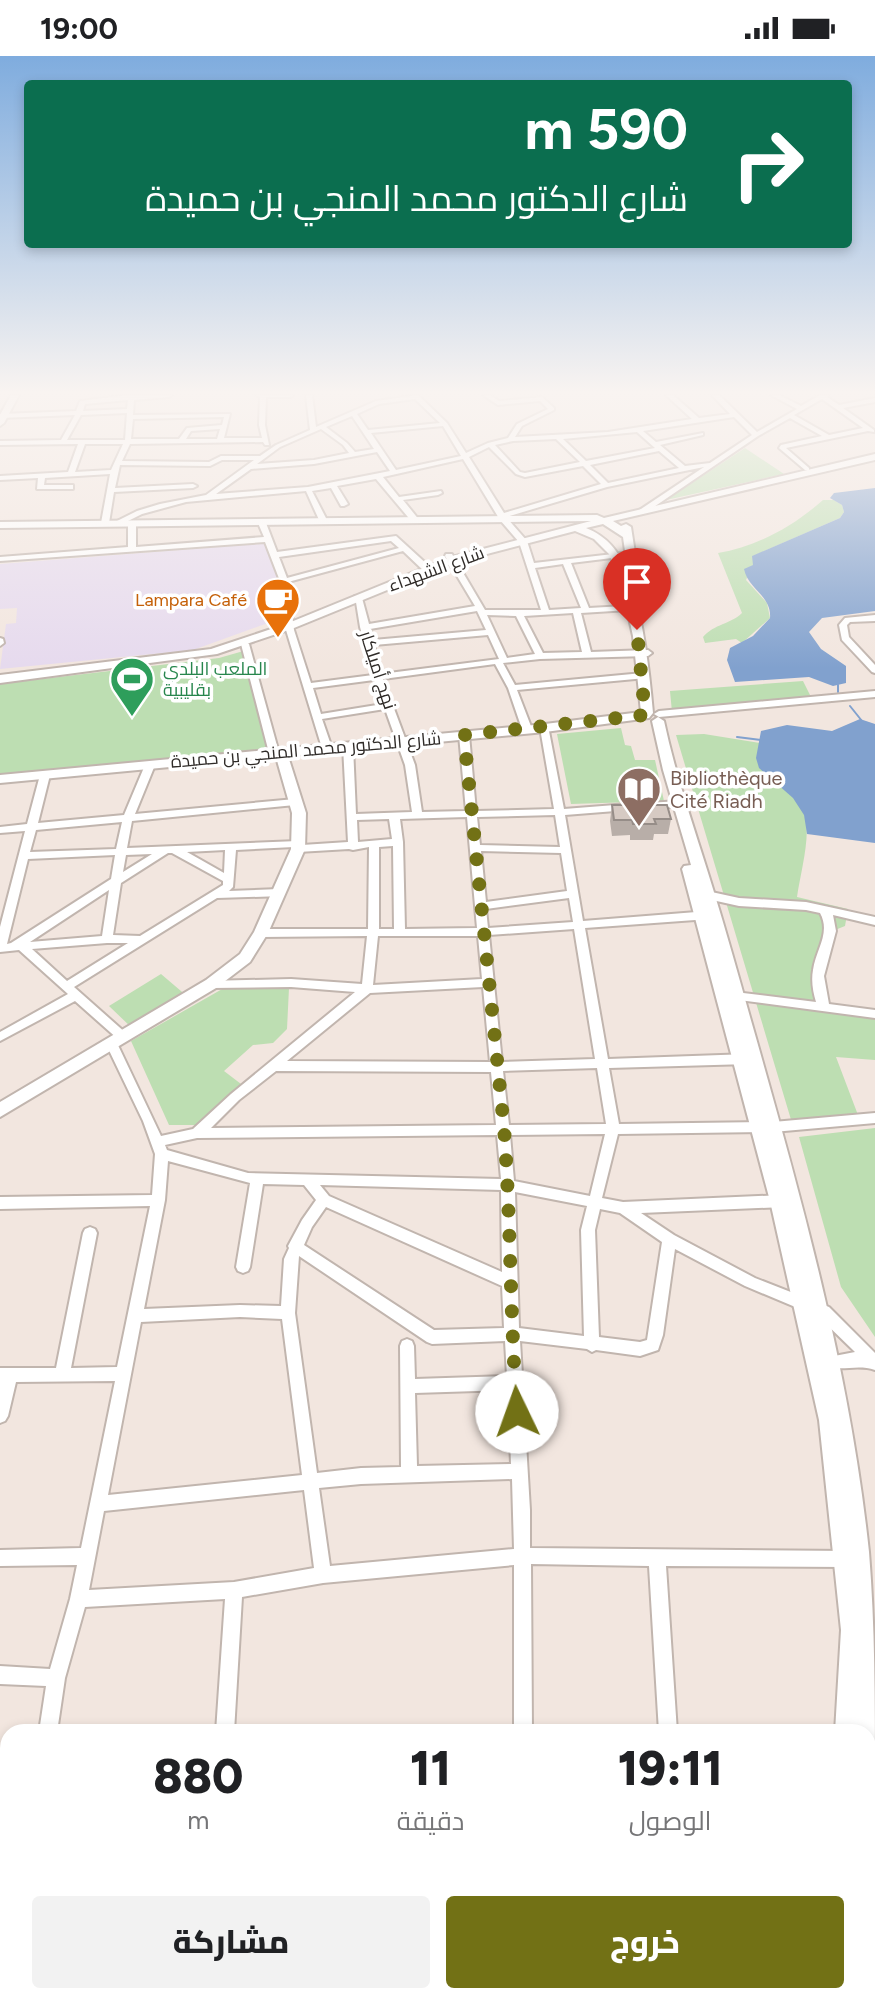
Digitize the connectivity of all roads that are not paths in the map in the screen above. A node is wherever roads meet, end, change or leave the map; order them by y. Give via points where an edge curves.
1 (41, 486) edge
2 (112, 486) edge
3 (193, 486) dead end
4 (223, 486) edge
5 (327, 486) edge
6 (334, 486) edge
7 (387, 486) edge
8 (482, 486) edge
9 (603, 486) edge
10 (678, 486) edge
11 (737, 486) edge
12 (743, 486) edge
13 (70, 487) dead end
14 (308, 489) junction
15 (111, 490) junction
16 (438, 493) dead end
17 (210, 495) junction
18 (398, 499) junction
19 (344, 504) dead end
20 (645, 508) junction
21 (630, 514) junction
22 (503, 518) junction
23 (416, 521) junction
24 (598, 521) junction
25 (324, 522) junction
26 (105, 523) junction
27 (117, 523) junction
28 (132, 523) junction
29 (262, 523) junction
30 (0, 525) edge
31 (576, 529) junction
32 (625, 535) junction
33 (268, 539) junction
34 (522, 539) junction
35 (603, 540) junction
36 (406, 548) junction
37 (132, 549) junction
38 (622, 554) junction
39 (274, 555) junction
40 (450, 558) junction
41 (0, 559) edge
42 (566, 561) junction
43 (531, 566) junction
44 (425, 568) junction
45 (284, 581) junction
46 (358, 598) junction
47 (637, 607) junction
48 (480, 610) junction
49 (581, 610) junction
50 (545, 611) junction
51 (519, 614) junction
52 (874, 620) edge
53 (291, 624) junction
54 (364, 627) junction
55 (491, 632) junction
56 (369, 643) junction
57 (245, 644) junction
58 (212, 650) junction
59 (587, 653) junction
60 (644, 653) junction
61 (540, 656) junction
62 (870, 660) edge
63 (500, 661) junction
64 (875, 670) edge
65 (0, 676) edge
66 (643, 676) junction
67 (378, 678) junction
68 (308, 686) junction
69 (512, 688) junction
70 (875, 694) edge
71 (389, 706) junction
72 (316, 717) junction
73 (653, 717) junction
74 (545, 728) junction
75 (527, 729) junction
76 (464, 735) junction
77 (403, 741) junction
78 (348, 746) junction
79 (327, 748) junction
80 (278, 753) junction
81 (150, 765) junction
82 (45, 775) junction
83 (0, 779) edge
84 (295, 802) junction
85 (677, 804) junction
86 (559, 812) junction
87 (473, 814) junction
88 (417, 815) junction
89 (394, 816) junction
90 (351, 817) junction
91 (127, 818) junction
92 (31, 827) junction
93 (0, 830) edge
94 (398, 842) junction
95 (231, 846) junction
96 (298, 846) junction
97 (374, 846) junction
98 (353, 847) junction
99 (476, 848) junction
100 (170, 850) junction
101 (567, 850) junction
102 (122, 851) junction
103 (24, 856) junction
104 (229, 880) junction
105 (116, 881) junction
106 (279, 893) junction
107 (573, 894) junction
108 (218, 895) junction
109 (707, 895) junction
110 (481, 906) junction
111 (824, 910) junction
112 (707, 915) junction
113 (875, 921) edge
114 (579, 925) junction
115 (483, 932) junction
116 (261, 933) junction
117 (400, 933) junction
118 (373, 934) junction
119 (107, 939) junction
120 (142, 940) junction
121 (12, 948) edge
122 (488, 983) junction
123 (211, 984) junction
124 (367, 989) junction
125 (72, 990) junction
126 (735, 996) junction
127 (823, 1005) junction
128 (875, 1014) edge
129 (0, 1037) edge
130 (118, 1041) junction
131 (747, 1059) junction
132 (603, 1064) junction
133 (276, 1066) junction
134 (499, 1067) junction
135 (0, 1110) edge
136 (875, 1118) edge
137 (613, 1126) junction
138 (765, 1127) junction
139 (504, 1128) junction
140 (197, 1133) junction
141 (160, 1148) junction
142 (257, 1179) junction
143 (309, 1181) junction
144 (508, 1185) junction
145 (158, 1200) junction
146 (324, 1200) junction
147 (787, 1200) junction
148 (0, 1203) edge
149 (593, 1204) junction
150 (623, 1208) junction
151 (90, 1233) dead end
152 (669, 1239) junction
153 (295, 1246) junction
154 (243, 1267) dead end
155 (509, 1282) junction
156 (804, 1304) junction
157 (824, 1312) junction
158 (288, 1313) junction
159 (136, 1316) junction
160 (514, 1334) junction
161 (592, 1345) junction
162 (407, 1346) dead end
163 (834, 1362) junction
164 (873, 1362) edge
165 (124, 1374) junction
166 (5, 1375) edge
167 (62, 1375) junction
168 (515, 1383) junction
169 (408, 1386) junction
170 (0, 1416) edge
171 (520, 1471) junction
172 (409, 1472) junction
173 (311, 1481) junction
174 (98, 1504) junction
175 (87, 1556) junction
176 (523, 1556) junction
177 (0, 1558) edge
178 (657, 1559) junction
179 (847, 1559) junction
180 (867, 1559) junction
181 (323, 1575) junction
182 (234, 1590) junction
183 (79, 1599) junction
184 (0, 1675) edge
185 (56, 1678) junction
186 (49, 1724) edge
187 (226, 1724) edge
188 (523, 1724) edge
189 (667, 1724) edge
190 (847, 1724) edge
191 (869, 1724) edge

1 - 13 street
2 - 15 street
3 - 15 street
4 - 17 street
5 - 14 street
6 - 19 street
7 - 18 street
8 - 22 street
9 - 22 street
10 - 20 street
11 - 20 street, شارع الشهداء
12 - 20 street, شارع الشهداء
14 - 17 street
14 - 25 street
15 - 26 street
16 - 18 street
17 - 27 street
18 - 23 street
20 - 21 street, شارع الشهداء
20 - 24 street, شارع الشهداء
21 - 24 street, شارع الشهداء
21 - 32 street
22 - 23 street
22 - 24 street
22 - 34 street
23 - 25 street
24 - 31 street, شارع الشهداء
24 - 32 street
24 - 34 street, شارع الشهداء
24 - 35 street
25 - 29 street
26 - 27 street
26 - 30 street
27 - 28 street
28 - 29 street
28 - 37 street
29 - 33 street
31 - 34 street, شارع الشهداء
31 - 35 street
32 - 38 street
33 - 37 street
33 - 39 street
34 - 40 street, شارع الشهداء
34 - 43 street
35 - 38 street
36 - 39 street via 387,538
36 - 44 street
36 - 45 street
37 - 41 street
38 - 42 street
38 - 47 street
39 - 45 street
40 - 44 street, شارع الشهداء
40 - 48 street
42 - 43 street
42 - 49 street
43 - 50 street
44 - 46 street, شارع الشهداء
44 - 53 street, شارع الشهداء
45 - 53 street
46 - 53 street, شارع الشهداء
46 - 54 street, نهج أميلكار
47 - 49 street
47 - 60 street
48 - 51 street
48 - 54 street
48 - 55 street
49 - 50 street
49 - 59 street
50 - 51 street
51 - 61 street
52 - 62 street via 848,620 843,625 845,638
53 - 57 street, شارع الشهداء
53 - 58 street, شارع الشهداء
53 - 68 street
54 - 56 street, نهج أميلكار
55 - 56 street
55 - 63 street
56 - 67 street, نهج أميلكار
57 - 58 street, شارع الشهداء
57 - 80 street
58 - 65 street, شارع الشهداء
59 - 60 street
59 - 61 street
60 - 66 street
60 - 73 street
61 - 63 street
62 - 64 street
63 - 67 street
63 - 69 street
66 - 69 street
66 - 73 street
67 - 68 street
67 - 71 street, نهج أميلكار
68 - 72 street
69 - 75 street
70 - 73 street
71 - 72 street
71 - 77 street, نهج أميلكار
72 - 79 street
73 - 74 street, شارع الدكتور محمد المنجي بن حميدة
73 - 85 street
74 - 75 street, شارع الدكتور محمد المنجي بن حميدة
74 - 86 street
75 - 76 street, شارع الدكتور محمد المنجي بن حميدة
76 - 77 street, شارع الدكتور محمد المنجي بن حميدة
76 - 87 street
77 - 78 street, شارع الدكتور محمد المنجي بن حميدة
77 - 88 street, نهج أميلكار
78 - 79 street, شارع الدكتور محمد المنجي بن حميدة
78 - 90 street
79 - 80 street, شارع الدكتور محمد المنجي بن حميدة
80 - 81 street, شارع الدكتور محمد المنجي بن حميدة
80 - 84 street
81 - 82 street, شارع الدكتور محمد المنجي بن حميدة
81 - 91 street
82 - 83 street, شارع الدكتور محمد المنجي بن حميدة
82 - 92 street
84 - 91 street
84 - 96 street
85 - 86 street
85 - 109 street
85 - 112 street
86 - 87 street
86 - 101 street
87 - 88 street
87 - 99 street
88 - 89 street
89 - 90 street
89 - 94 street
90 - 98 street
91 - 92 street
91 - 102 street
92 - 93 street
92 - 103 street
94 - 97 street
94 - 117 street
95 - 96 street
95 - 100 street
95 - 104 street
96 - 98 street
96 - 106 street
97 - 98 street
97 - 118 street
99 - 101 street
99 - 110 street
100 - 102 street
100 - 104 street
100 - 105 street
101 - 107 street
102 - 103 street
102 - 105 street
103 - 121 street
104 - 108 street
105 - 119 street
105 - 121 street
106 - 108 street
106 - 116 street
107 - 110 street
107 - 114 street
108 - 120 street
109 - 111 street
109 - 112 street
110 - 115 street
111 - 113 street
111 - 127 street via 831,929 818,978
112 - 114 street
112 - 126 street
112 - 131 street
114 - 115 street
114 - 132 street
115 - 117 street
115 - 122 street
116 - 118 street
116 - 123 street via 245,958
117 - 118 street
118 - 124 street
119 - 120 street
119 - 121 street
120 - 125 street
121 - 125 street
122 - 124 street
122 - 134 street
123 - 124 street
123 - 130 street
124 - 133 street
125 - 129 street
125 - 130 street
126 - 127 street
126 - 131 street
127 - 128 street
130 - 135 street
130 - 141 street
131 - 132 street
131 - 138 street
132 - 134 street
132 - 137 street
133 - 134 street
133 - 140 street
134 - 139 street
136 - 138 street
137 - 138 street
137 - 139 street
137 - 149 street
138 - 147 street
139 - 140 street
139 - 144 street
140 - 141 street
141 - 142 street
141 - 145 street
142 - 143 street
142 - 154 street
143 - 144 street
143 - 146 street
144 - 149 street
144 - 155 street
145 - 148 street
145 - 159 street
146 - 153 street
146 - 155 street
147 - 150 street
147 - 156 street
147 - 157 street
149 - 150 street
149 - 161 street via 588,1230
150 - 152 street
151 - 167 street
152 - 156 street
152 - 161 street via 653,1345
153 - 158 street
153 - 160 street via 432,1337
155 - 160 street
156 - 157 street
156 - 179 street via 829,1420
157 - 163 street
157 - 164 street
158 - 159 street
158 - 173 street
159 - 165 street
160 - 161 street
160 - 168 street
162 - 169 street
163 - 164 street
163 - 180 street
165 - 167 street
165 - 174 street
166 - 167 street
166 - 170 street
168 - 169 street
168 - 171 street
169 - 172 street
171 - 172 street
171 - 176 street
172 - 173 street
173 - 174 street
173 - 181 street
174 - 175 street
175 - 177 street
175 - 183 street
176 - 178 street
176 - 181 street
176 - 188 street
178 - 179 street
178 - 189 street
179 - 180 street
179 - 190 street via 853,1630
180 - 191 street via 873,1633
181 - 182 street
182 - 183 street
182 - 187 street
183 - 185 street
184 - 185 street
185 - 186 street

